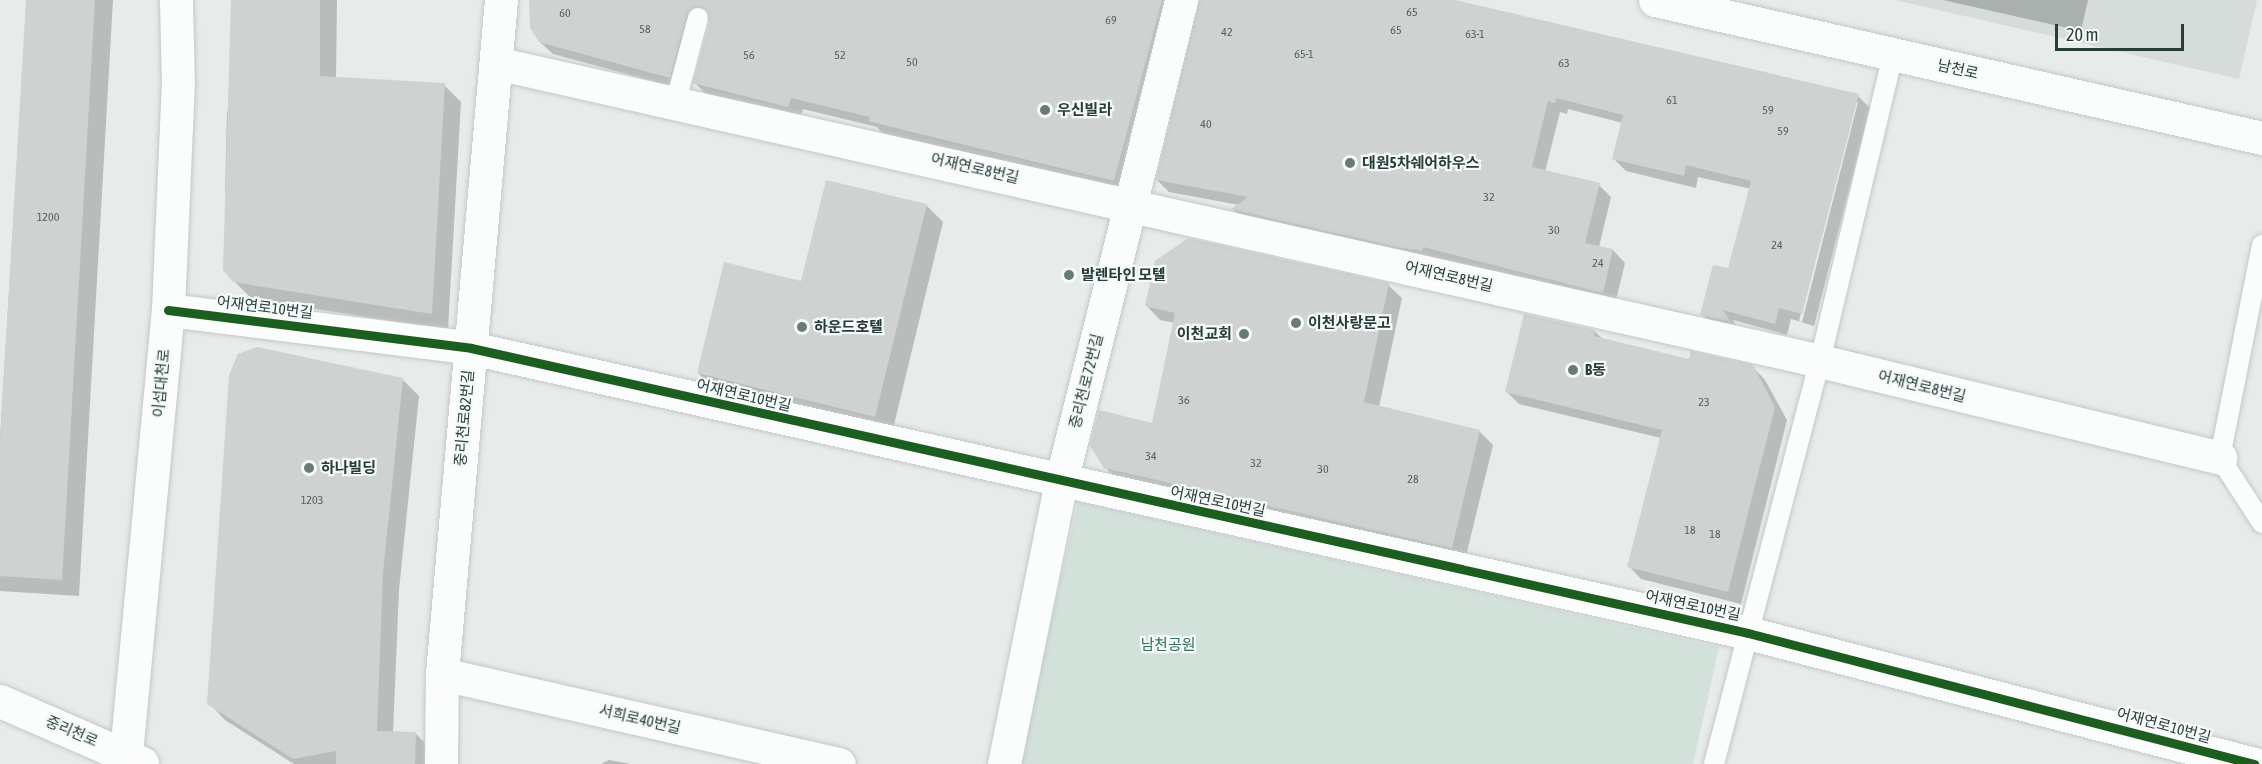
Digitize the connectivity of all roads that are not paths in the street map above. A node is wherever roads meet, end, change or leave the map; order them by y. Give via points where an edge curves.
1 (176, 0) edge
2 (501, 0) edge
3 (1181, 0) edge
4 (1655, 0) edge
5 (698, 18) dead end
6 (1893, 55) junction
7 (496, 63) junction
8 (676, 101) junction
9 (2262, 138) edge
10 (1130, 203) junction
11 (2262, 245) edge
12 (168, 310) junction
13 (471, 348) junction
14 (1820, 361) junction
15 (2220, 458) junction
16 (1061, 482) junction
17 (2262, 523) edge
18 (1748, 633) junction
19 (442, 674) junction
20 (0, 700) edge
21 (131, 760) edge
22 (441, 764) edge
23 (839, 764) edge
24 (1004, 764) edge
25 (1714, 764) edge
26 (2254, 764) edge

1 - 12 street, 이섭대천로 via 178,84
2 - 7 street, 중리천로82번길
3 - 10 street, 중리천로72번길
4 - 6 street, 남천로
5 - 8 lane
6 - 9 street, 남천로
6 - 14 lane
7 - 8 street, 어재연로8번길
7 - 13 street, 중리천로82번길
8 - 10 street, 어재연로8번길
10 - 14 street, 어재연로8번길
10 - 16 street, 중리천로72번길
11 - 15 lane
12 - 13 street, 어재연로10번길
12 - 21 street, 이섭대천로
13 - 16 street, 어재연로10번길
13 - 19 street, 중리천로82번길
14 - 15 street, 어재연로8번길
14 - 18 lane
15 - 17 lane
16 - 18 street, 어재연로10번길
16 - 24 street, 중리천로72번길
18 - 25 lane
18 - 26 street, 어재연로10번길
19 - 22 street, 중리천로82번길
19 - 23 street, 서희로40번길
20 - 21 street, 중리천로

